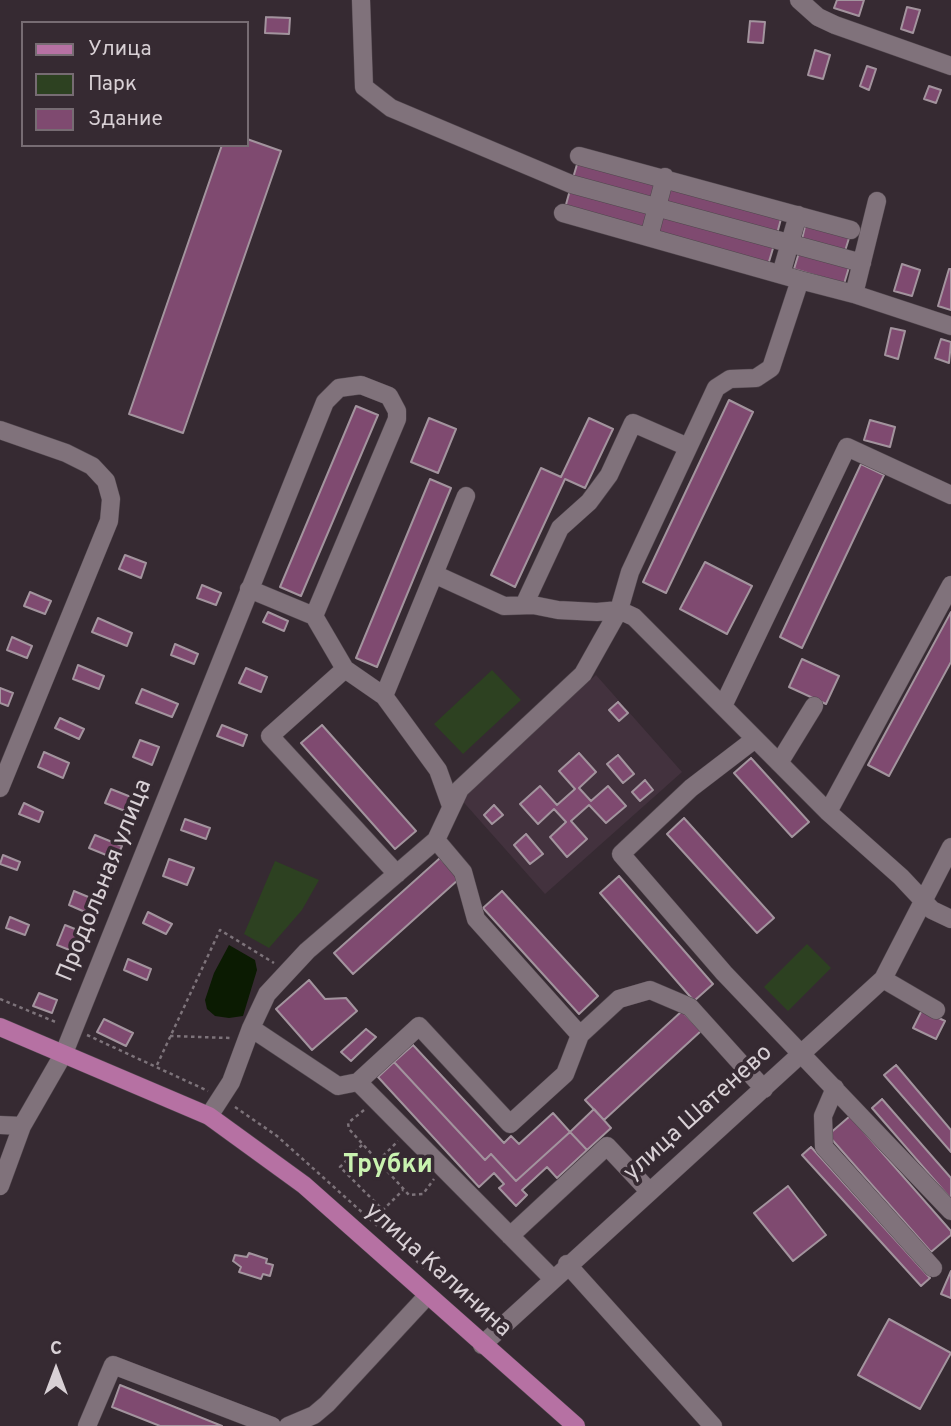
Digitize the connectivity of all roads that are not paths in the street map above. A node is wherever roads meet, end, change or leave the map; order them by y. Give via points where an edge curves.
1 (361, 0) edge
2 (799, 0) edge
3 (951, 66) edge
4 (579, 156) dead end
5 (665, 177) junction
6 (877, 201) dead end
7 (657, 206) junction
8 (563, 213) dead end
9 (798, 215) junction
10 (851, 230) dead end
11 (649, 237) junction
12 (790, 244) junction
13 (862, 263) junction
14 (781, 275) junction
15 (800, 280) junction
16 (854, 294) junction
17 (951, 326) edge
18 (0, 430) edge
19 (688, 447) junction
20 (951, 495) edge
21 (466, 496) dead end
22 (434, 574) junction
23 (951, 585) edge
24 (249, 589) junction
25 (524, 605) junction
26 (619, 610) junction
27 (314, 616) junction
28 (345, 669) junction
29 (384, 696) junction
30 (723, 706) junction
31 (814, 706) dead end
32 (755, 738) junction
33 (779, 763) junction
34 (0, 788) edge
35 (451, 806) junction
36 (828, 812) junction
37 (436, 840) junction
38 (951, 847) edge
39 (397, 874) junction
40 (923, 901) junction
41 (951, 919) edge
42 (883, 979) junction
43 (936, 1010) dead end
44 (0, 1027) edge
45 (249, 1033) junction
46 (580, 1035) junction
47 (64, 1053) junction
48 (804, 1054) junction
49 (358, 1082) junction
50 (765, 1088) junction
51 (835, 1088) junction
52 (209, 1116) junction
53 (0, 1125) edge
54 (22, 1126) junction
55 (0, 1186) edge
56 (649, 1191) junction
57 (951, 1211) edge
58 (510, 1236) junction
59 (567, 1264) junction
60 (933, 1268) dead end
61 (552, 1278) junction
62 (427, 1296) junction
63 (482, 1345) junction
64 (88, 1426) edge
65 (272, 1426) edge
66 (288, 1426) edge
67 (576, 1426) edge
68 (713, 1426) edge

1 - 7 street via 364,87 391,108 571,184
2 - 3 street via 835,25
4 - 5 street
5 - 7 street
5 - 9 street
6 - 13 street
7 - 11 street
7 - 12 street
8 - 11 street
9 - 10 street
9 - 12 street
11 - 14 street
12 - 13 street
12 - 14 street
13 - 16 street
14 - 15 street
15 - 16 street
15 - 19 street via 771,368 757,378 722,382
16 - 17 street
18 - 34 street via 92,466 106,481 111,499 109,521
19 - 25 street via 633,422 609,475 561,528
19 - 26 street via 630,572
20 - 30 street via 846,447
21 - 22 street
22 - 25 street via 504,606
22 - 29 street
23 - 36 street
24 - 27 street
24 - 27 street, Продольная улица via 325,402 339,388 350,385 381,391 394,403 397,419
24 - 47 street, Продольная улица
25 - 26 street
26 - 30 street via 634,617
26 - 35 street via 583,674 460,789
27 - 28 street
28 - 29 street
28 - 39 street via 270,736
29 - 35 street via 439,770
30 - 32 street
31 - 33 street
32 - 33 street
32 - 48 street via 691,788 621,854 724,974
33 - 36 street
35 - 37 street
36 - 40 street
37 - 39 street
37 - 46 street via 463,872 476,919
38 - 40 street, улица Шатенево
39 - 45 street via 307,951 267,994
40 - 41 street
40 - 42 street, улица Шатенево
42 - 43 street
42 - 48 street, улица Шатенево
44 - 47 main road, улица Калинина
45 - 49 street via 338,1086
45 - 52 street via 231,1082
46 - 49 street via 565,1074 510,1124 419,1026
46 - 50 street via 619,999 650,990 690,1007
47 - 52 main road, улица Калинина
47 - 54 street, Продольная улица
48 - 50 street, улица Шатенево
48 - 51 street
49 - 58 street
50 - 56 street, улица Шатенево
51 - 57 street
51 - 60 street via 823,1116 824,1147
52 - 62 main road, улица Калинина via 304,1185
53 - 54 street
54 - 55 street, Продольная улица
56 - 58 street via 607,1146
56 - 59 street, улица Шатенево
58 - 61 street
59 - 61 street, улица Шатенево
59 - 68 street
61 - 63 street, улица Шатенево
62 - 63 main road, улица Калинина
62 - 66 street via 327,1404
63 - 67 main road, улица Калинина
64 - 65 street via 113,1365

